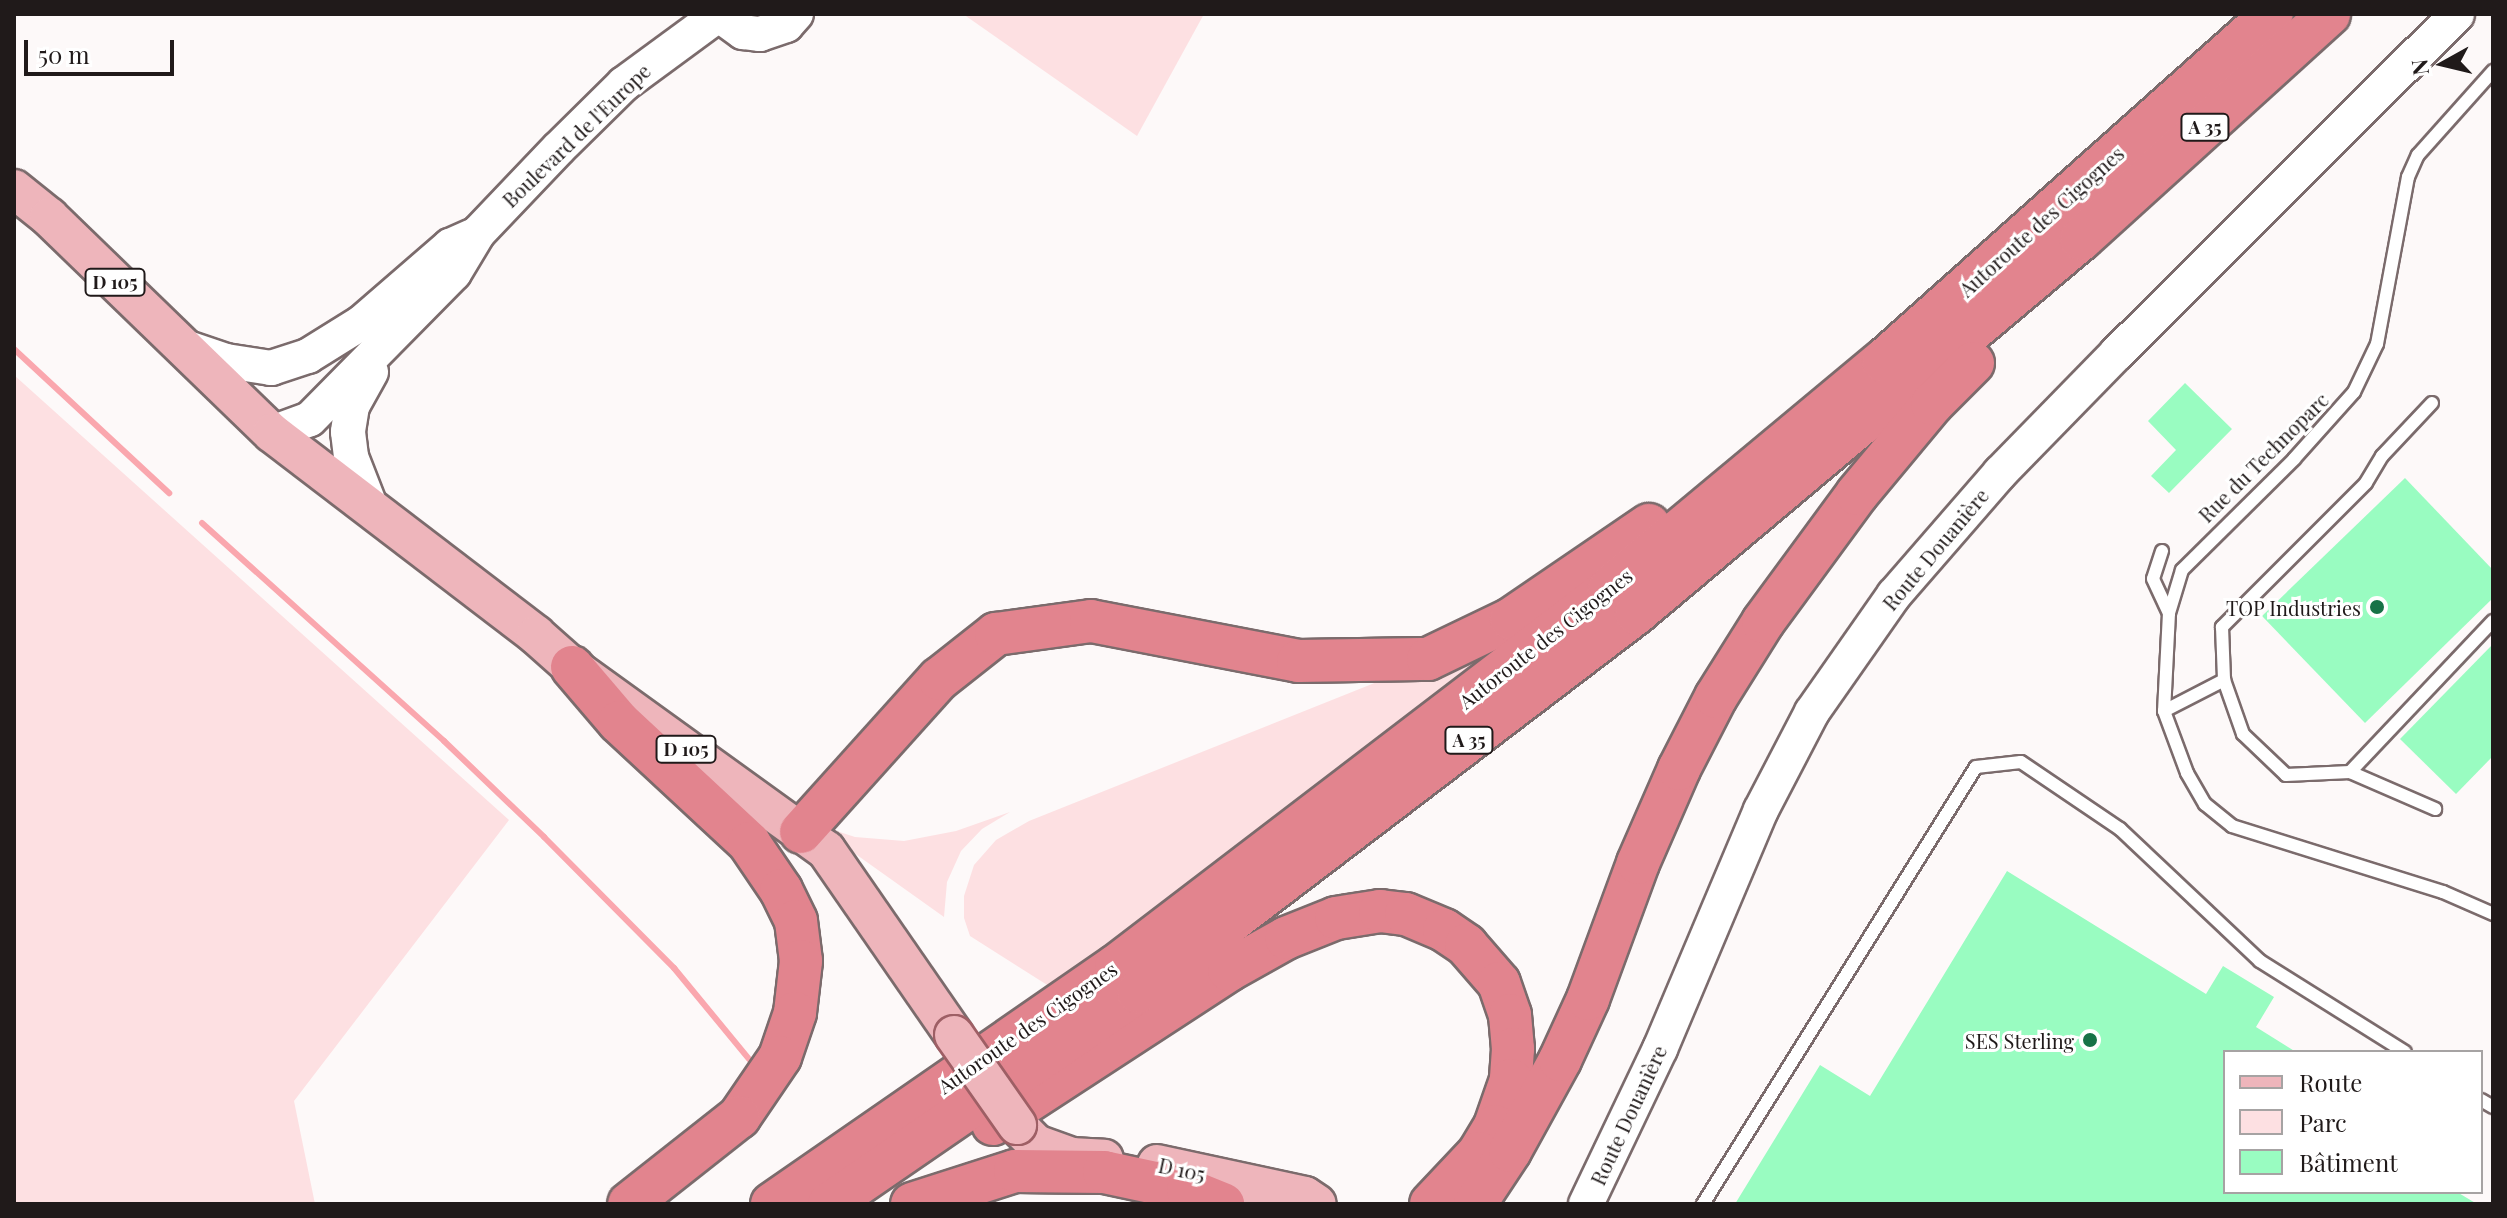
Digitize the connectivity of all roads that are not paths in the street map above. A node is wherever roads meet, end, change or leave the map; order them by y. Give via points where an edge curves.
1 (718, 14) edge
2 (796, 14) edge
3 (2272, 14) edge
4 (2329, 14) edge
5 (2457, 14) edge
6 (2493, 71) edge
7 (14, 167) edge
8 (14, 189) edge
9 (49, 217) junction
10 (478, 233) junction
11 (2081, 239) junction
12 (181, 346) junction
13 (385, 347) junction
14 (1883, 361) junction
15 (2432, 403) dead end
16 (272, 433) junction
17 (372, 511) junction
18 (2162, 551) dead end
19 (2169, 613) junction
20 (2493, 621) edge
21 (572, 667) junction
22 (2224, 680) junction
23 (2164, 711) junction
24 (2350, 772) junction
25 (2435, 809) dead end
26 (814, 841) junction
27 (2493, 914) edge
28 (2402, 1050) edge
29 (1311, 1200) edge
30 (629, 1204) edge
31 (772, 1204) edge
32 (829, 1204) edge
33 (858, 1204) edge
34 (912, 1204) edge
35 (1223, 1204) edge
36 (1431, 1204) edge
37 (1475, 1204) edge
38 (1586, 1204) edge
39 (1703, 1204) edge

1 - 2 main road via 743,32 760,34 786,25
1 - 10 main road, Boulevard de l'Europe via 624,84
3 - 14 highway, Autoroute des Cigognes / A 35
4 - 11 highway, Autoroute des Cigognes / A 35
5 - 38 main road, Route Douanière via 2000,473 1894,595 1812,712 1761,810 1660,1049
6 - 19 lane, Rue du Technoparc via 2418,155 2408,177 2377,344 2354,392 2182,570
7 - 9 main road, D 105
8 - 9 main road, D 105
9 - 12 main road, D 105
10 - 12 main road, Boulevard de l'Europe via 450,246 361,323 308,356 271,368
10 - 13 main road, Boulevard de l'Europe via 454,273
11 - 32 highway, Autoroute des Cigognes / A 35 via 1636,613 1138,992
11 - 37 highway via 2050,285 1932,404 1857,494 1747,647 1679,769 1560,1060
12 - 16 main road, D 105
13 - 16 main road, Boulevard de l'Europe via 310,419
13 - 17 main road, Boulevard de l'Europe via 352,406 348,432 351,457
14 - 26 highway via 1830,380 1637,534 1511,619 1428,659 1298,661 1091,621 996,634 939,679
14 - 31 highway, Autoroute des Cigognes / A 35 via 1609,589 1116,966
15 - 22 lane via 2382,456 2366,483 2222,627
16 - 17 main road, D 105
17 - 21 main road, D 105
18 - 19 lane, Rue du Technoparc via 2153,579
19 - 23 lane, Rue du Technoparc
20 - 24 lane
21 - 26 main road, D 105
21 - 30 highway via 619,722 749,843 796,921 801,961 795,1013 780,1057 739,1117
22 - 23 lane
22 - 24 lane via 2243,734 2286,775
23 - 27 lane, Rue du Technoparc via 2205,804 2232,826 2443,892
24 - 25 lane
26 - 29 main road, D 105, bridge via 1017,1125 1036,1144 1071,1157 1143,1161
28 - 39 lane via 2260,961 2120,829 2021,762 1976,767
33 - 36 highway via 1061,1082 1229,970 1307,929 1380,911 1406,914 1466,945 1499,983 1510,1015 1511,1080 1495,1126 1479,1153
34 - 35 highway via 1015,1171 1104,1172 1188,1190

